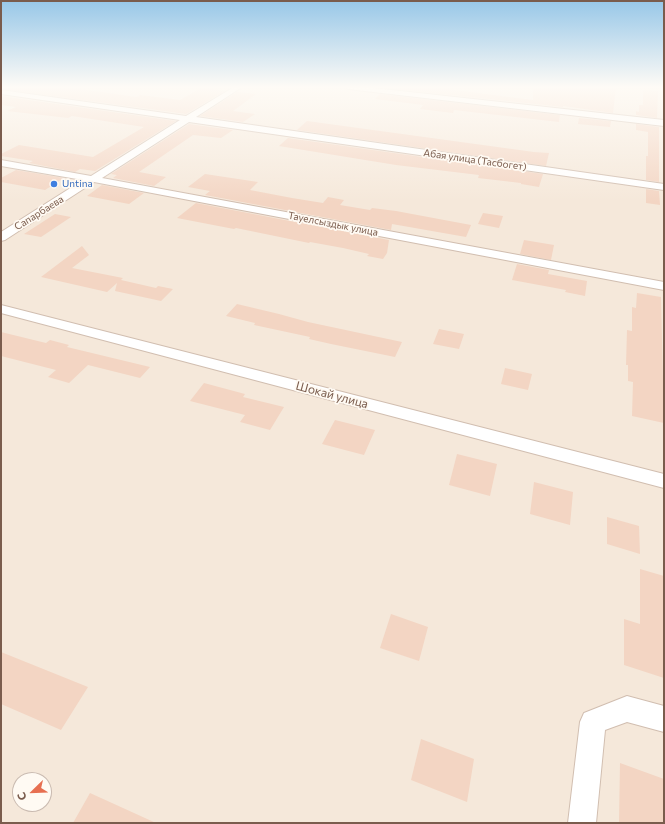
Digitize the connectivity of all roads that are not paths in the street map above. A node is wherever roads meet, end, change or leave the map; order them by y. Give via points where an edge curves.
1 (178, 125) edge
2 (233, 125) edge
3 (1, 163) edge
4 (93, 179) junction
5 (664, 187) edge
6 (1, 237) edge
7 (664, 286) edge
8 (1, 309) edge
9 (664, 481) edge
10 (664, 719) edge
11 (582, 823) edge

1 - 4 street, Сапарбаева
2 - 5 street, Абая улица (Тасбогет)
3 - 4 street, Тауелсыздык улица
4 - 6 street, Сапарбаева
4 - 7 street, Тауелсыздык улица
8 - 9 street, Шокай улица
10 - 11 street via 627,709 593,722

